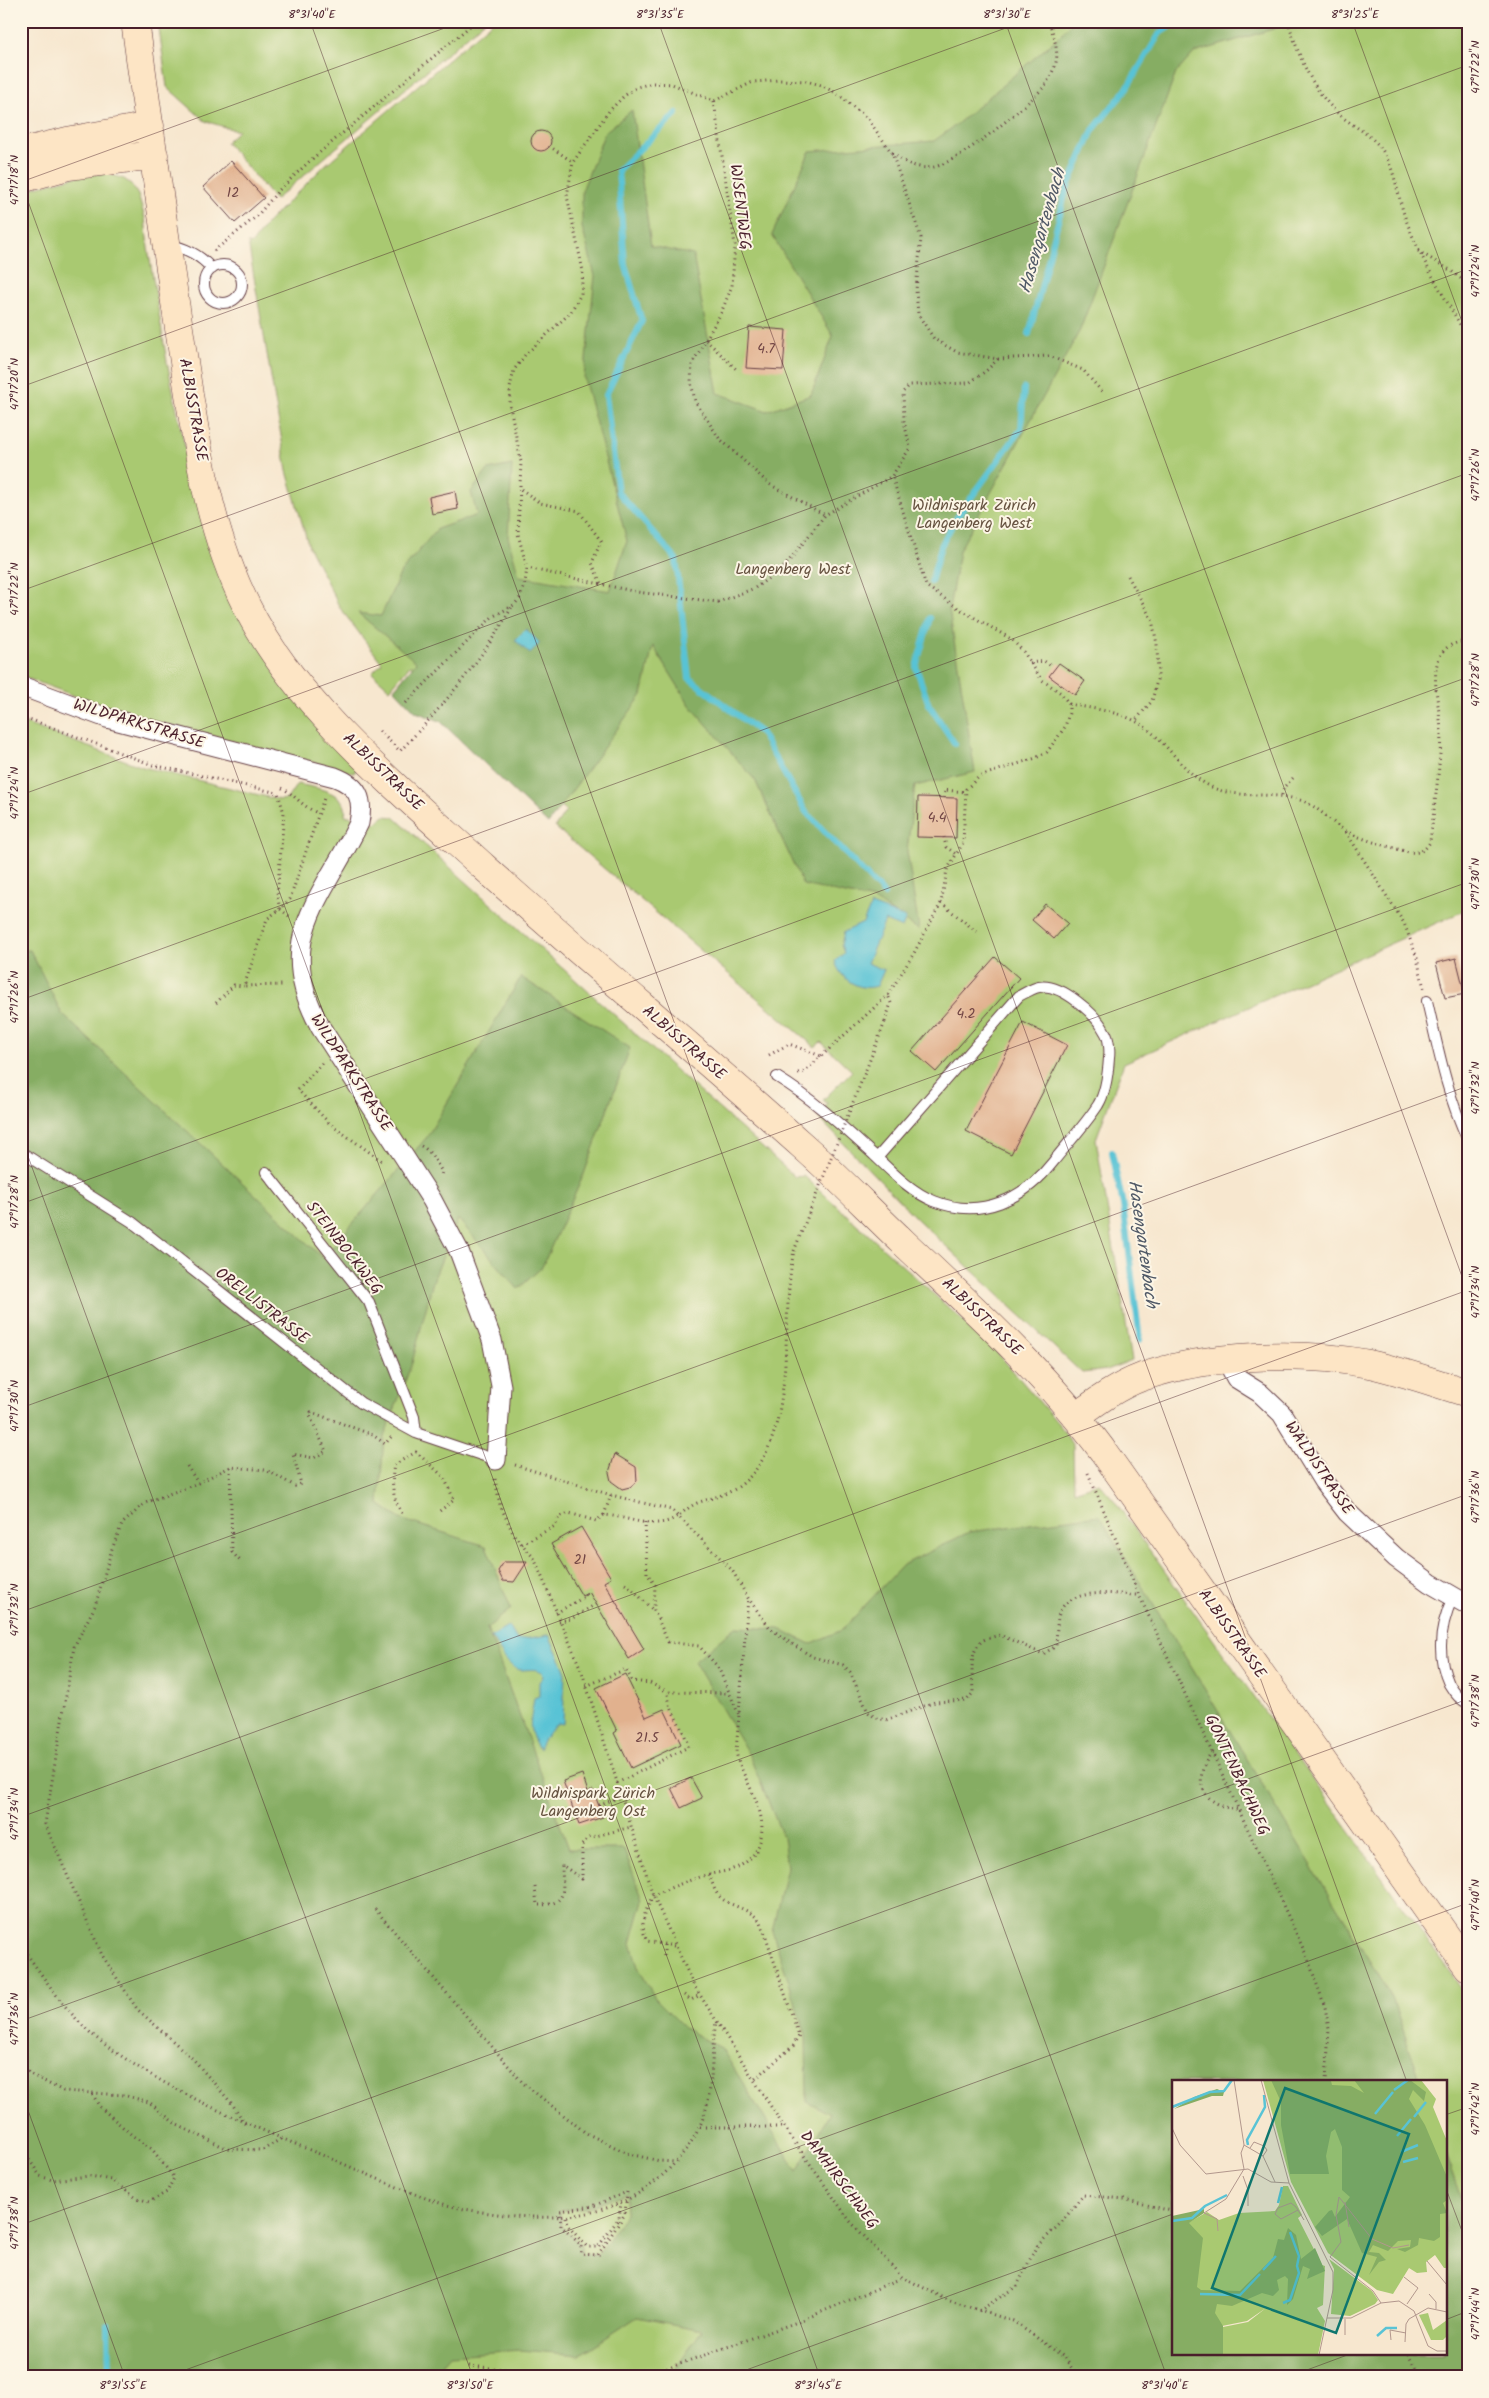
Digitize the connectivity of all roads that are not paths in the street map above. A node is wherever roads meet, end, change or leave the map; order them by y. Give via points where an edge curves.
1 (135, 21) edge
2 (150, 126) junction
3 (21, 152) edge
4 (154, 155) junction
5 (21, 179) edge
6 (166, 245) junction
7 (212, 269) dead end
8 (21, 686) edge
9 (1428, 1002) road end
10 (777, 1077) road end
11 (1468, 1140) edge
12 (21, 1152) edge
13 (877, 1158) junction
14 (266, 1172) dead end
15 (1227, 1361) junction
16 (1468, 1393) edge
17 (1077, 1416) junction
18 (416, 1433) junction
19 (496, 1460) joint
20 (1460, 1601) edge
21 (1468, 1702) edge
22 (1468, 1967) edge

1 - 2 main road, ALBISSTRASSE
2 - 3 main road
2 - 4 main road, ALBISSTRASSE
4 - 5 main road via 68,166
4 - 6 main road, ALBISSTRASSE
6 - 7 lane via 185,248
6 - 17 main road, ALBISSTRASSE via 197,440 223,548 252,616 277,658 300,687 404,794 808,1151 994,1327
8 - 19 street, WILDPARKSTRASSE via 107,718 335,777 354,788 360,802 359,823 309,912 299,959 302,985 312,1012 432,1200 459,1251 492,1340 501,1386
9 - 11 lane via 1443,1070
10 - 13 lane via 804,1093
12 - 18 lane, ORELLISTRASSE via 132,1222 361,1403
13 - 13 lane via 910,1188 934,1201 964,1209 985,1208 1019,1194 1038,1181 1098,1104 1106,1084 1110,1055 1106,1033 1089,1010 1058,990 1040,986 1019,996
14 - 18 lane, STEINBOCKWEG via 369,1302 414,1417
15 - 16 main road via 1295,1356 1370,1364
15 - 17 main road via 1185,1366 1143,1377 1110,1393
15 - 20 street, WALDISTRASSE via 1236,1378 1260,1393 1282,1414 1347,1512 1396,1558
17 - 22 main road, ALBISSTRASSE
18 - 19 lane, ORELLISTRASSE
20 - 21 lane via 1443,1623 1441,1658 1451,1688

